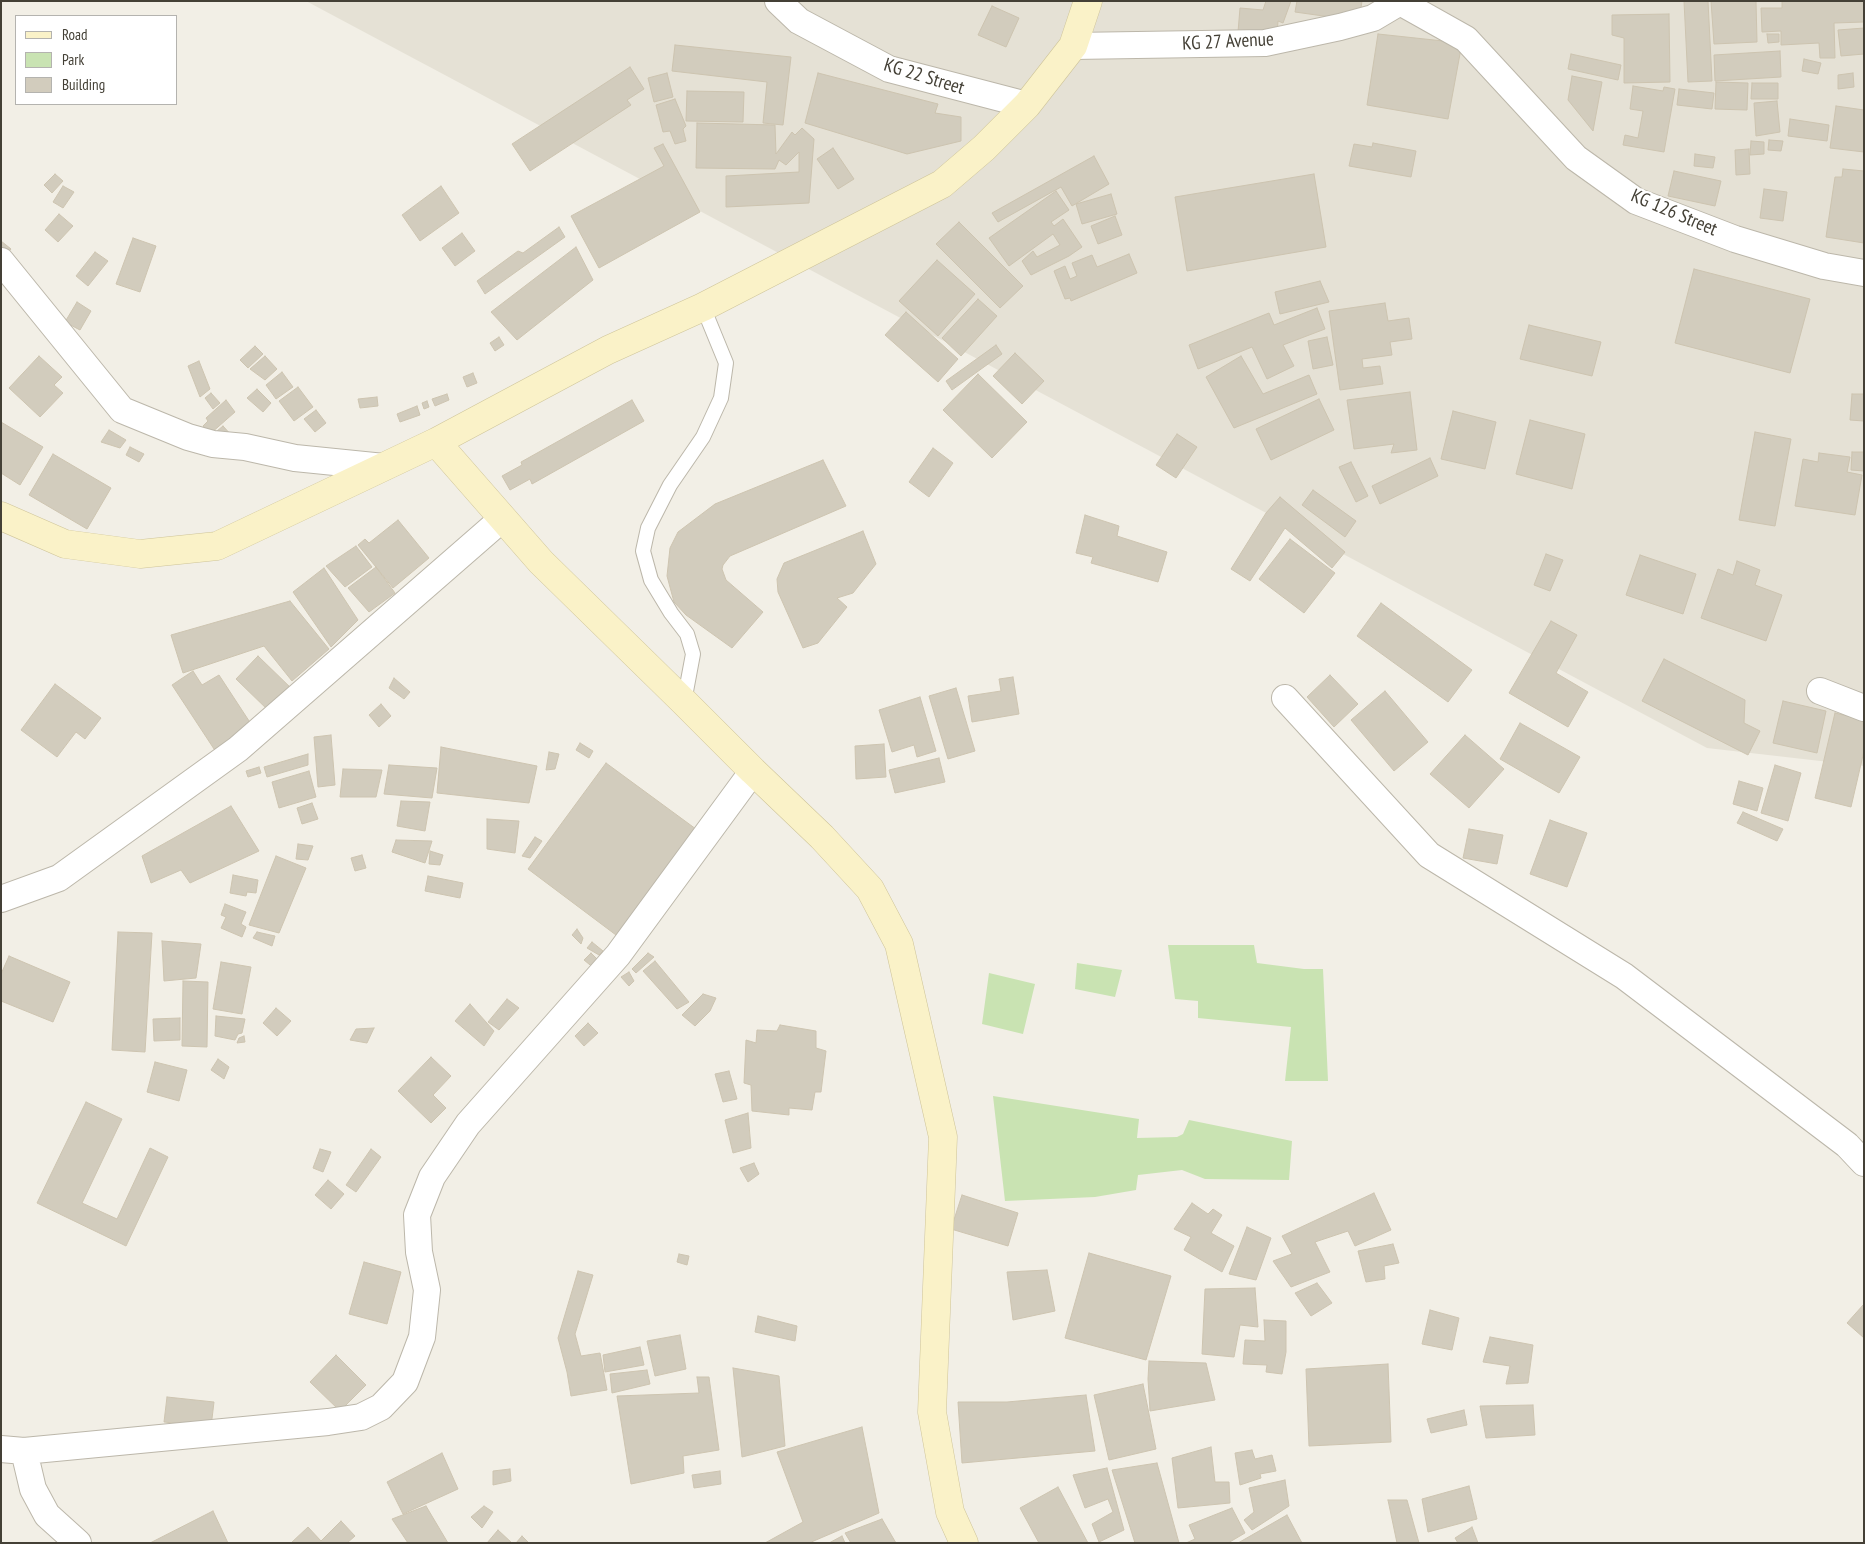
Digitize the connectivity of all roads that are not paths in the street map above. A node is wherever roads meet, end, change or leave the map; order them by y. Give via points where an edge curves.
1 (778, 1) edge
2 (1088, 1) edge
3 (1403, 2) edge
4 (1072, 46) junction
5 (1026, 106) junction
6 (1, 262) edge
7 (1864, 273) edge
8 (703, 307) junction
9 (436, 442) junction
10 (384, 467) junction
11 (1, 516) edge
12 (502, 519) junction
13 (1820, 690) dead end
14 (1285, 698) dead end
15 (684, 702) junction
16 (1864, 708) edge
17 (753, 771) junction
18 (1, 899) edge
19 (1864, 1163) edge
20 (12, 1450) edge
21 (78, 1543) edge
22 (964, 1543) edge

1 - 5 street, KG 22 Street via 798,21 889,69
2 - 4 main road
3 - 4 street, KG 27 Avenue via 1373,18 1265,43
3 - 7 street, KG 126 Street via 1466,39 1576,158 1636,201 1735,239 1824,266
4 - 5 main road
5 - 8 main road via 942,184
6 - 10 street via 122,410 213,444 295,458
8 - 9 main road via 608,350
8 - 15 lane via 726,364 721,398 703,437 670,485 648,528 643,551 651,580 687,634 693,654
9 - 10 main road
9 - 12 main road
10 - 11 main road via 217,546 140,554 64,544
12 - 15 main road via 540,562
12 - 18 street via 238,749 59,878
13 - 16 street
14 - 19 street via 1429,855 1624,976 1847,1145
15 - 17 main road
17 - 20 street via 618,955 468,1124 432,1177 416,1215 427,1290 422,1337 405,1382 381,1407 361,1417 328,1422
17 - 22 main road via 822,837 870,889 899,944 942,1137 932,1412 950,1512
20 - 21 street via 47,1516

